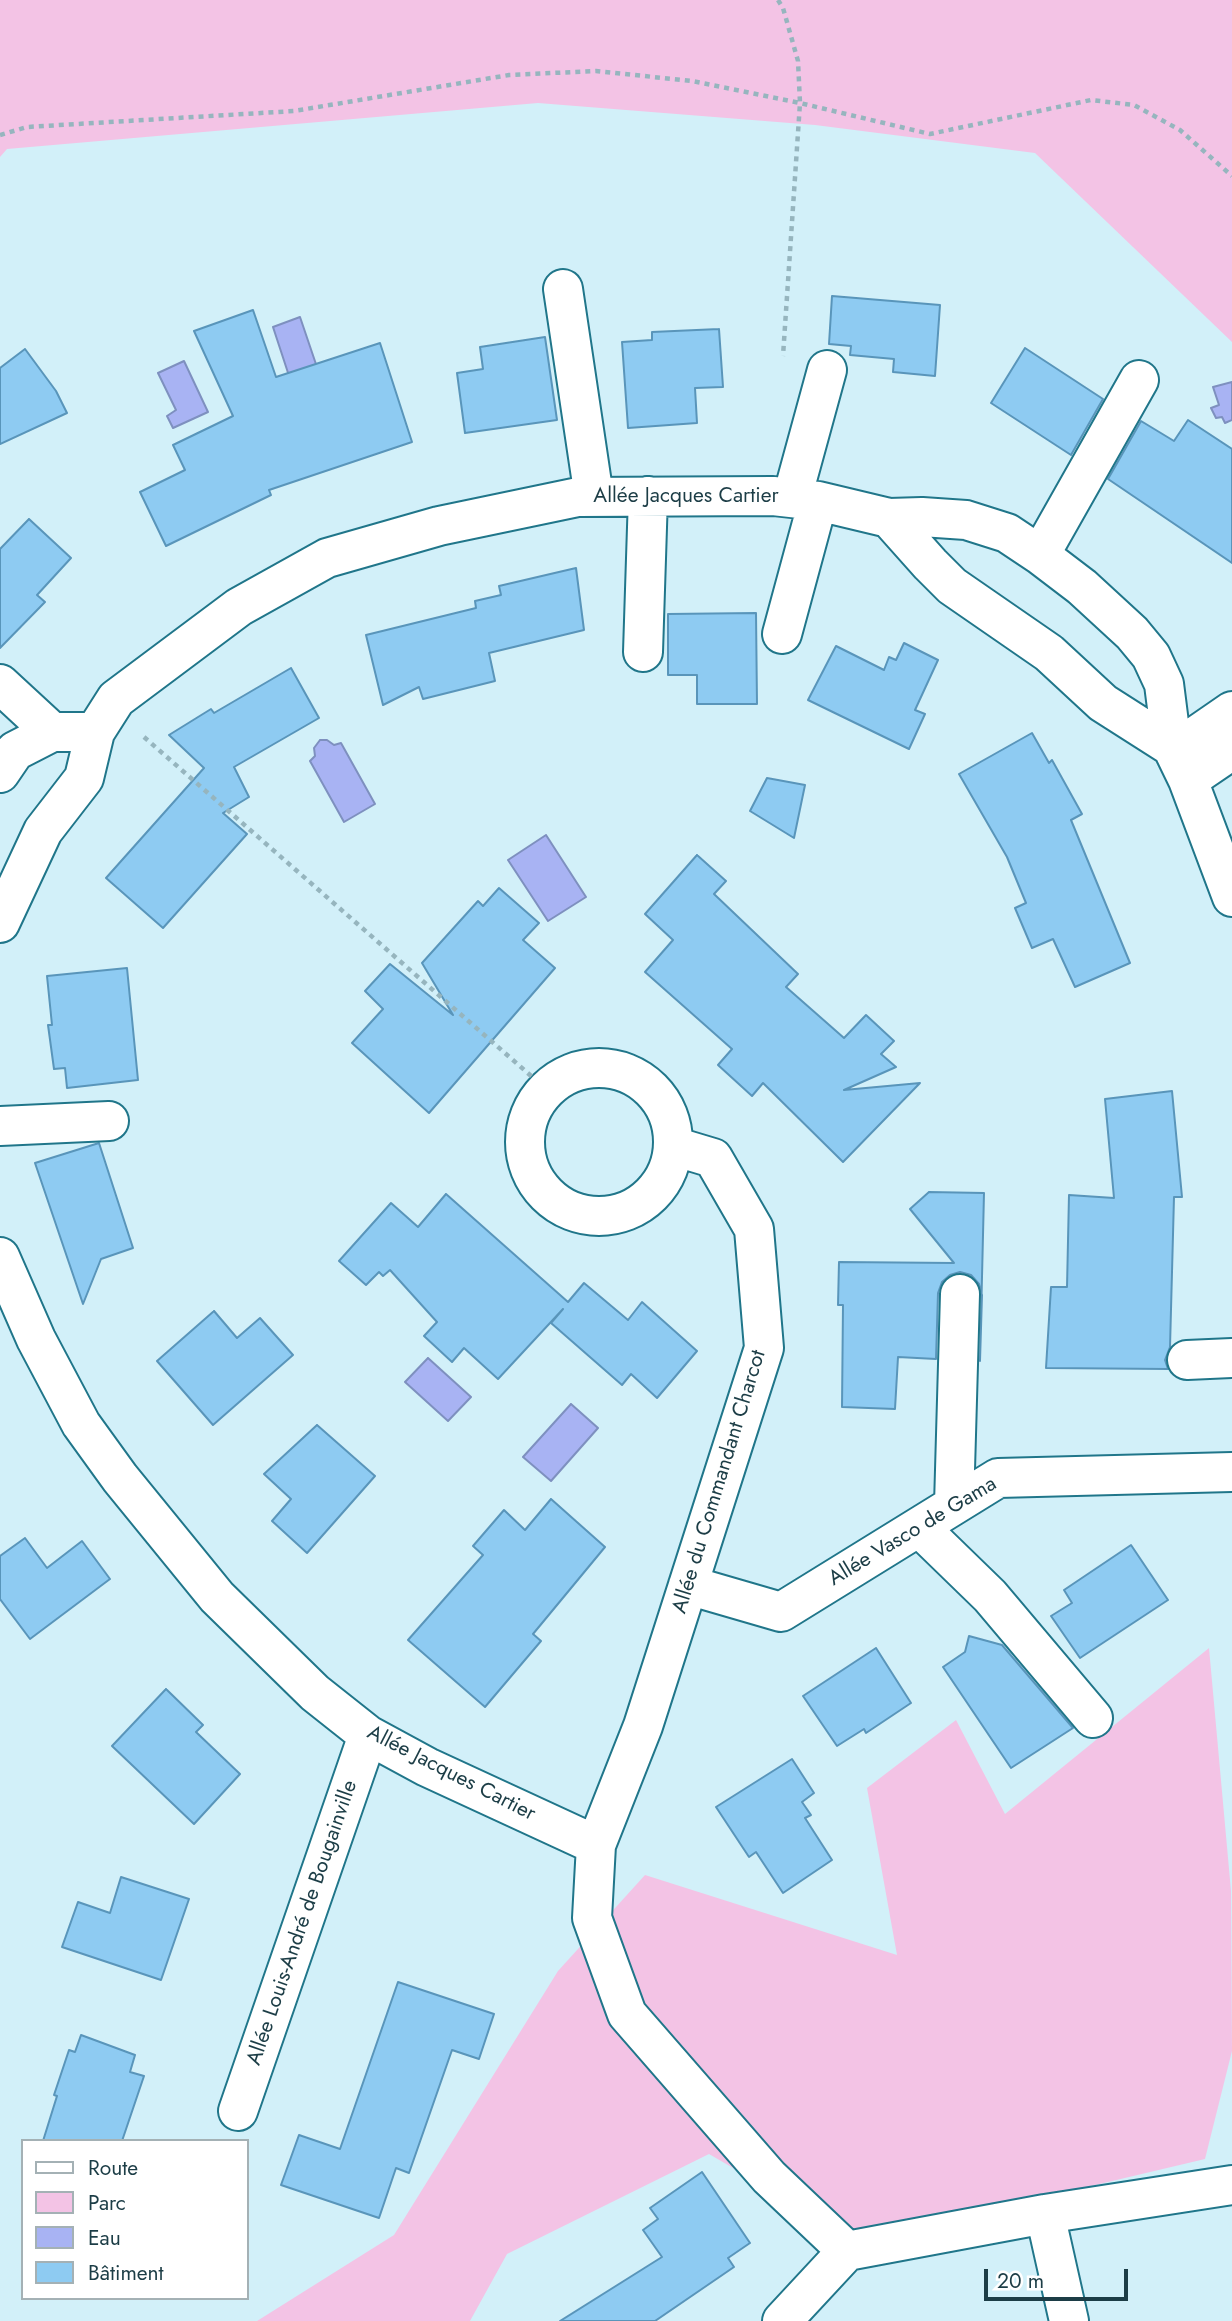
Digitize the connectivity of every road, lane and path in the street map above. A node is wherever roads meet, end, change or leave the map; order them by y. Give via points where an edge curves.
1 (778, 0) edge
2 (800, 103) junction
3 (0, 135) edge
4 (1232, 176) edge
5 (563, 289) dead end
6 (782, 361) dead end
7 (827, 370) dead end
8 (1139, 380) dead end
9 (648, 496) junction
10 (594, 497) junction
11 (805, 500) junction
12 (889, 518) junction
13 (966, 520) junction
14 (1040, 555) junction
15 (943, 578) junction
16 (782, 634) dead end
17 (643, 652) dead end
18 (0, 684) edge
19 (1232, 711) edge
20 (102, 720) junction
21 (52, 732) junction
22 (1232, 750) edge
23 (1178, 759) junction
24 (0, 773) edge
25 (1232, 897) edge
26 (0, 923) edge
27 (546, 1089) junction
28 (109, 1121) dead end
29 (0, 1125) edge
30 (673, 1146) junction
31 (0, 1257) edge
32 (960, 1294) dead end
33 (1232, 1358) edge
34 (1187, 1360) dead end
35 (1232, 1472) edge
36 (954, 1505) junction
37 (919, 1527) junction
38 (688, 1585) junction
39 (1093, 1718) dead end
40 (368, 1735) junction
41 (596, 1845) junction
42 (238, 2111) dead end
43 (1232, 2185) edge
44 (1045, 2214) junction
45 (847, 2251) junction
46 (782, 2321) edge
47 (1069, 2321) edge

1 - 2 path via 798,61
2 - 3 path via 692,81 596,71 509,75 294,111 27,127
2 - 4 path via 930,134 1091,100 1134,105 1180,130
2 - 6 path
5 - 10 street
7 - 11 street
8 - 14 street
9 - 10 street, Allée Jacques Cartier
9 - 11 street, Allée Jacques Cartier
9 - 17 street
10 - 20 street, Allée Jacques Cartier via 439,526 327,558 239,607 116,699
11 - 12 street, Allée Jacques Cartier
11 - 16 street
12 - 13 street, Allée Jacques Cartier
12 - 15 street
13 - 14 street, Allée Jacques Cartier via 1007,533
13 - 15 street via 940,543 937,554
14 - 23 street, Allée Jacques Cartier via 1082,587 1151,656 1164,684
15 - 23 street via 1049,653 1103,703
18 - 21 street
19 - 23 street
20 - 21 street
20 - 26 street via 84,778 43,831
20 - 27 path
21 - 24 street via 15,751
22 - 23 street
23 - 25 street, Allée Jacques Cartier
27 - 30 street via 567,1074 592,1068 617,1070 640,1080 659,1098 670,1120
27 - 30 street via 528,1120 526,1155 533,1177 548,1196 568,1209 615,1214 637,1205 656,1190 668,1169
28 - 29 street
30 - 38 street, Allée du Commandant Charcot via 713,1158 754,1229 764,1348
31 - 40 street, Allée Jacques Cartier via 81,1424 120,1478 216,1597 315,1693
32 - 36 street
33 - 34 street
35 - 36 street, Allée Vasco de Gama via 998,1478
36 - 37 street, Allée Vasco de Gama
37 - 38 street, Allée Vasco de Gama via 781,1612
37 - 39 street via 990,1596
38 - 41 street, Allée du Commandant Charcot via 643,1726
40 - 41 street, Allée Jacques Cartier
40 - 42 street, Allée Louis-André de Bougainville
41 - 45 street via 592,1918 627,2014 769,2177
43 - 44 street
44 - 45 street
44 - 47 street
45 - 46 street

